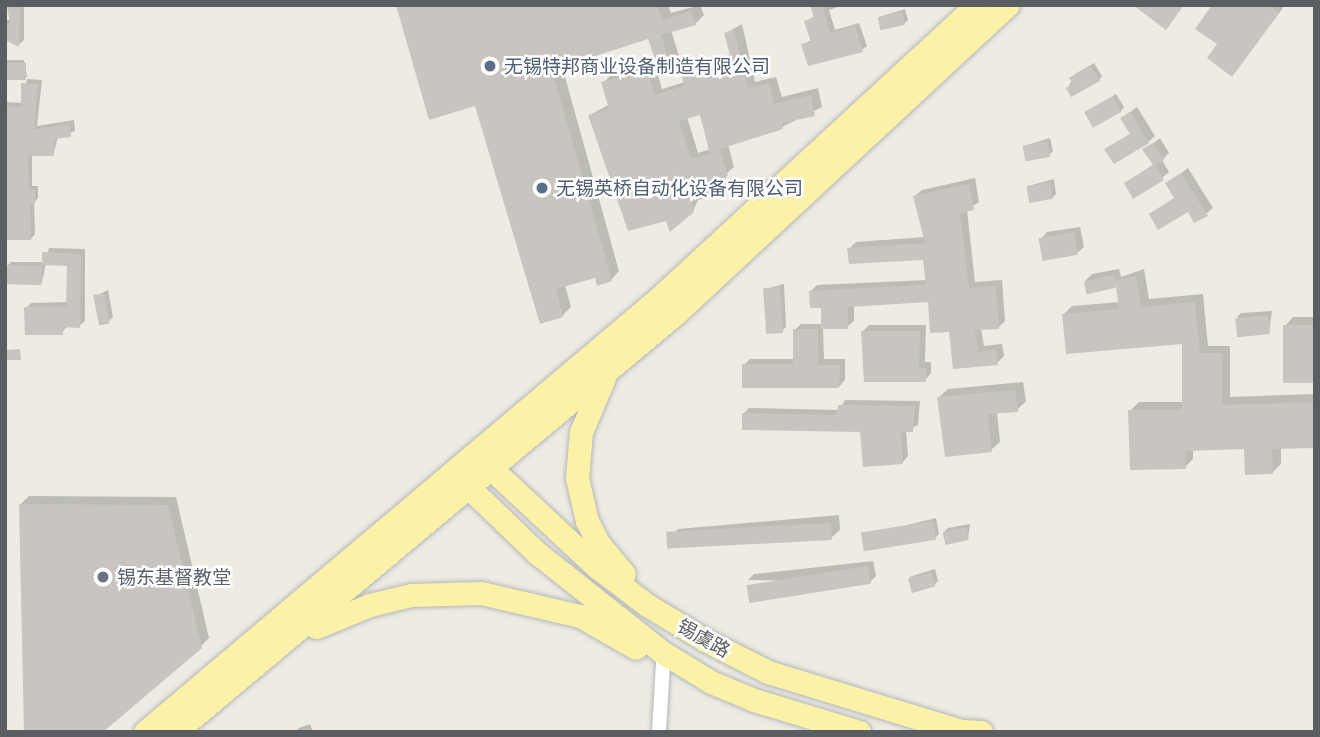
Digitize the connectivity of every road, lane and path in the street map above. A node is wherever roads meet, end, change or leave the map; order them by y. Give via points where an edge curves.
1 (976, 5) edge
2 (1008, 5) edge
3 (609, 369) junction
4 (483, 461) junction
5 (461, 480) junction
6 (705, 640) junction
7 (285, 642) junction
8 (663, 662) junction
9 (232, 671) junction
10 (711, 682) junction
11 (199, 698) junction
12 (145, 732) edge
13 (175, 732) edge
14 (659, 732) edge
15 (859, 732) edge
16 (981, 732) edge

1 - 4 main road
2 - 3 main road via 685,305
3 - 4 main road
3 - 6 main road via 577,454 587,521 620,570 682,616
4 - 5 main road
4 - 6 main road, 锡虞路 via 597,567 648,606
5 - 7 main road
5 - 9 main road
5 - 10 main road, 锡虞路 via 620,620
6 - 16 main road, 锡虞路 via 768,672 961,731
7 - 8 main road via 370,605 411,596 481,593 580,616
7 - 9 main road
8 - 10 main road
8 - 14 street
9 - 11 main road
10 - 15 main road, 锡虞路
11 - 12 main road
11 - 13 main road

